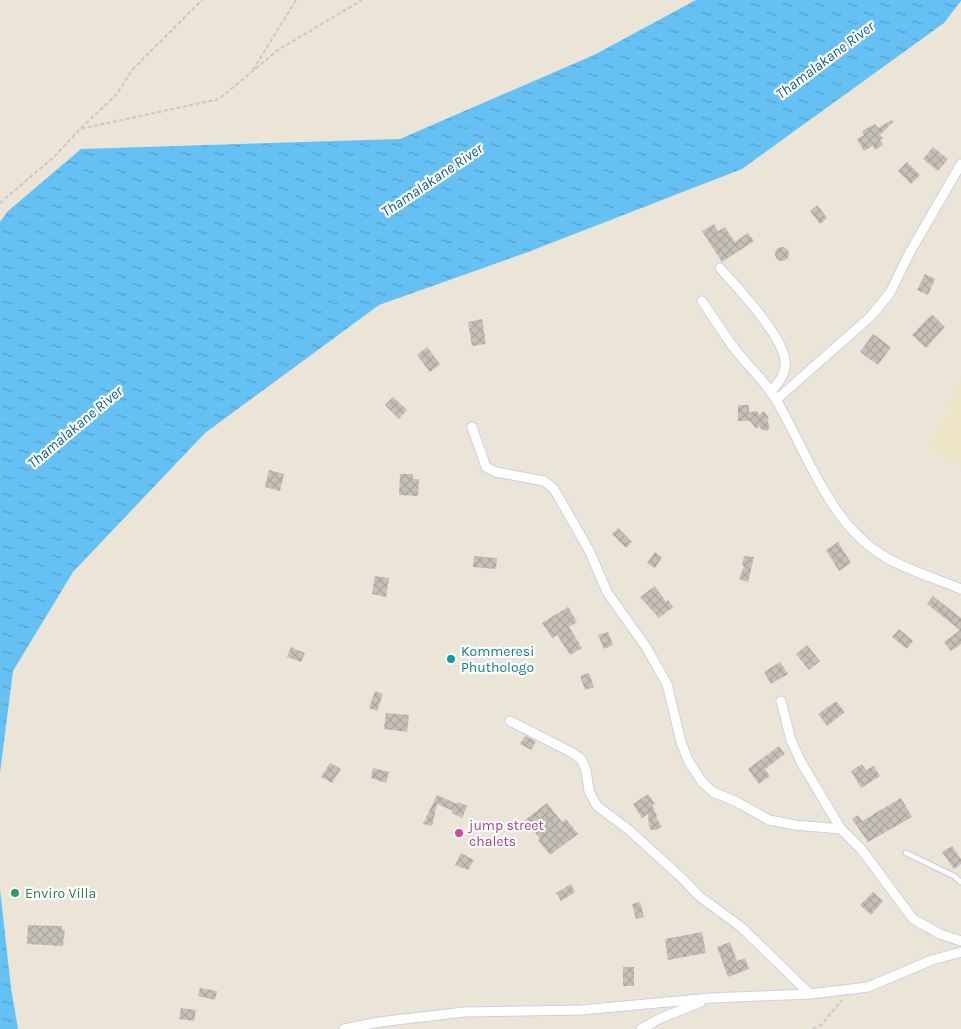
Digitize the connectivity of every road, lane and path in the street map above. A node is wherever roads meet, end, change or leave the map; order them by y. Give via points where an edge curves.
1 (202, 0) edge
2 (296, 0) edge
3 (362, 0) edge
4 (252, 72) junction
5 (80, 129) junction
6 (961, 164) edge
7 (0, 203) edge
8 (720, 268) dead end
9 (702, 301) dead end
10 (774, 396) junction
11 (472, 427) dead end
12 (961, 589) edge
13 (782, 701) dead end
14 (510, 721) dead end
15 (841, 829) junction
16 (906, 853) dead end
17 (961, 882) edge
18 (961, 941) edge
19 (961, 952) edge
20 (810, 994) junction
21 (846, 994) dead end
22 (711, 998) junction
23 (344, 1029) edge
24 (641, 1029) edge
25 (813, 1029) edge

1 - 5 path via 132,70 116,95
2 - 4 path
3 - 4 path via 278,50
4 - 5 path via 220,100
5 - 7 path via 54,157
6 - 10 street via 890,293 870,317
8 - 10 street via 766,323 782,351 784,371
9 - 10 street via 734,348
10 - 12 street via 825,494 854,531 888,558
11 - 15 street via 486,467 496,472 544,481 554,489 590,552 607,592 646,647 666,684 681,742 702,782 713,792 769,820
13 - 15 street via 791,740 801,762
14 - 20 street via 581,760 589,791 597,806 629,830 699,896 741,927
15 - 18 street via 867,856 913,918 940,934
16 - 17 lane
19 - 20 street via 932,960 868,987
20 - 22 street
21 - 25 path via 822,1024
22 - 23 street via 581,1010 464,1012
22 - 24 street

